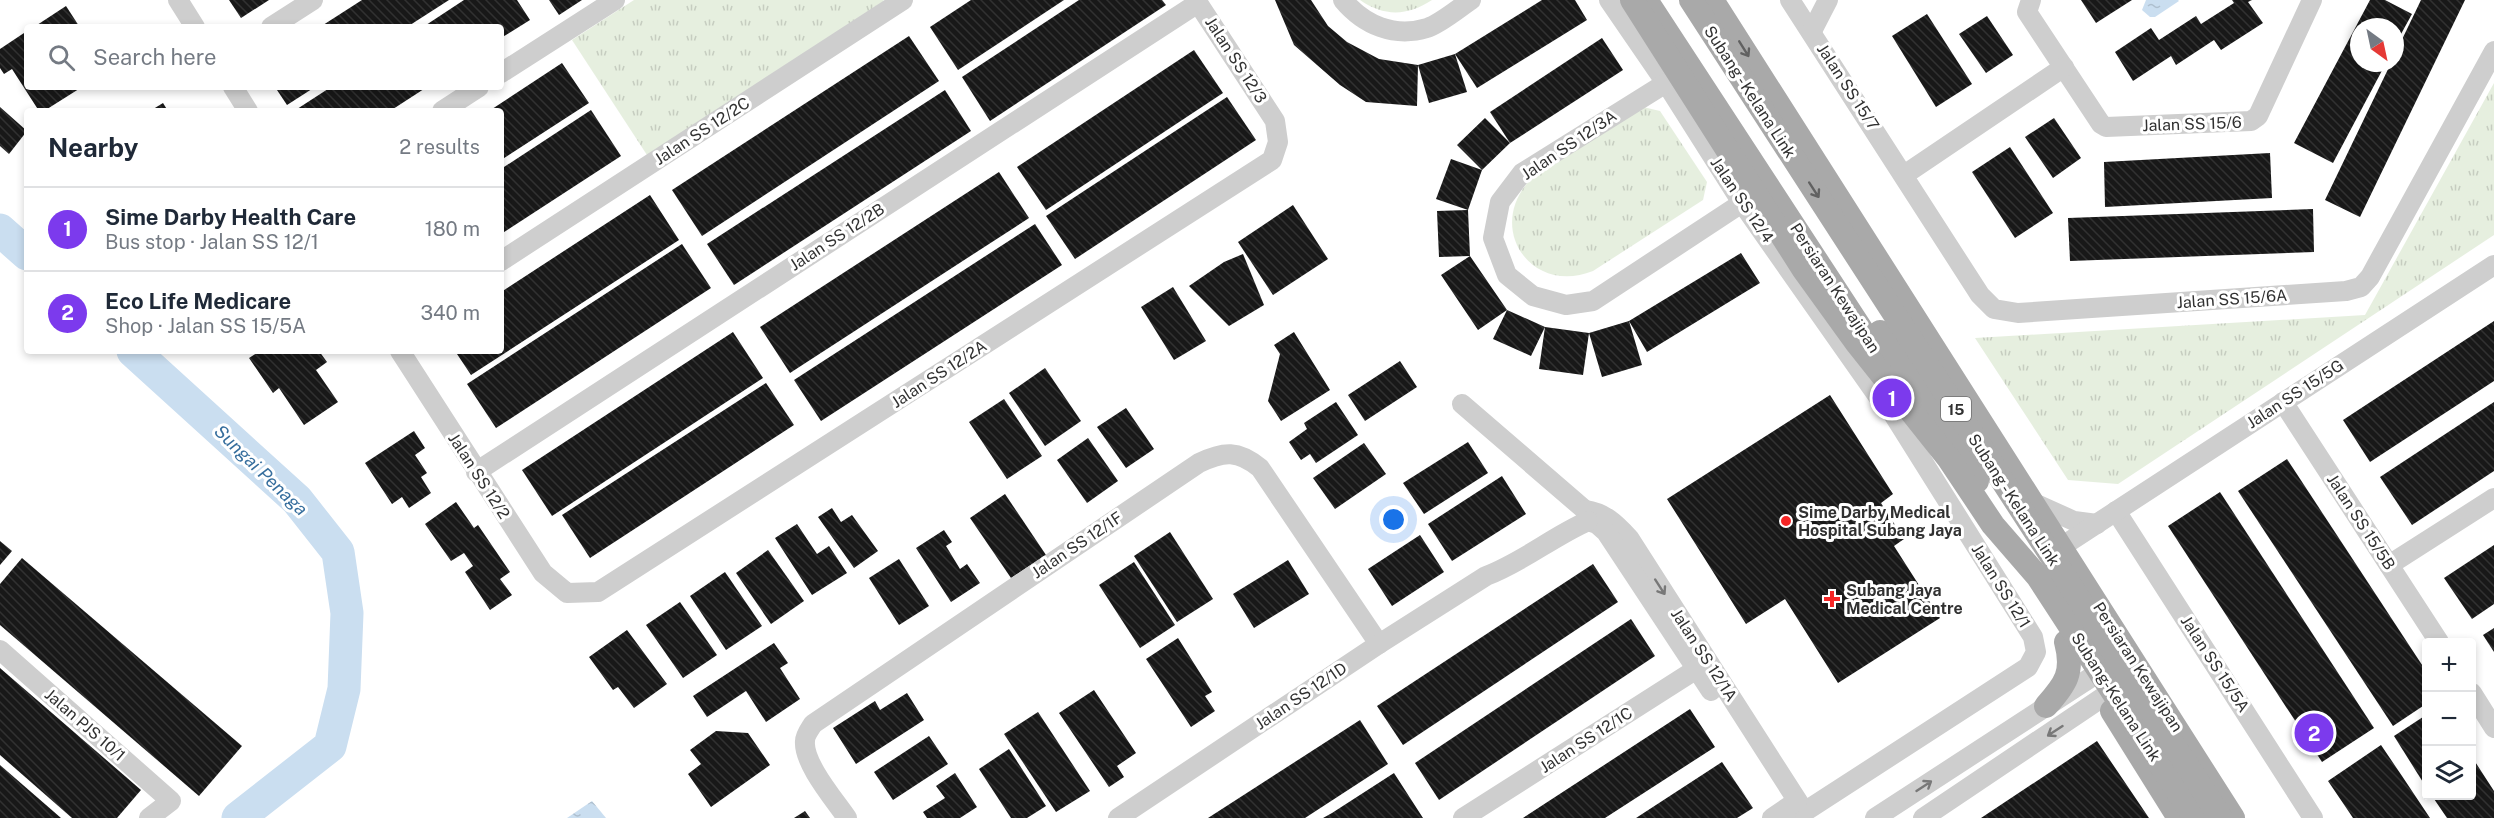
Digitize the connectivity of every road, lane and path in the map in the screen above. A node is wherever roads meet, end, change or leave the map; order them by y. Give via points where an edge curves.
1 (178, 0) edge
2 (313, 0) edge
3 (615, 0) edge
4 (903, 0) edge
5 (1343, 0) edge
6 (1471, 0) edge
7 (1609, 0) edge
8 (1632, 0) edge
9 (1646, 0) edge
10 (1659, 0) edge
11 (1691, 0) edge
12 (1713, 0) edge
13 (1790, 0) edge
14 (1828, 0) edge
15 (2031, 0) edge
16 (2312, 0) edge
17 (1197, 2) edge
18 (193, 24) edge
19 (276, 24) edge
20 (1812, 31) junction
21 (2494, 51) edge
22 (2064, 68) junction
23 (504, 71) edge
24 (1666, 83) junction
25 (235, 90) edge
26 (474, 90) edge
27 (246, 108) edge
28 (447, 108) edge
29 (1275, 121) joint
30 (1747, 154) junction
31 (1722, 172) junction
32 (1904, 175) junction
33 (1742, 202) junction
34 (504, 259) edge
35 (2494, 265) edge
36 (402, 354) edge
37 (1879, 398) joint
38 (2283, 402) junction
39 (1462, 404) dead end
40 (2004, 458) junction
41 (476, 472) junction
42 (2494, 498) edge
43 (2032, 502) junction
44 (2116, 511) junction
45 (1586, 515) junction
46 (2097, 524) junction
47 (2061, 547) junction
48 (2389, 566) junction
49 (2038, 577) junction
50 (567, 593) joint
51 (2436, 638) edge
52 (2066, 642) junction
53 (1379, 644) junction
54 (0, 650) edge
55 (1702, 665) junction
56 (2135, 670) junction
57 (2097, 688) junction
58 (2476, 699) edge
59 (2046, 706) junction
60 (2494, 727) edge
61 (1793, 814) edge
62 (149, 818) edge
63 (847, 818) edge
64 (1118, 818) edge
65 (1463, 818) edge
66 (1875, 818) edge
67 (1923, 818) edge
68 (2179, 818) edge
69 (2195, 818) edge
70 (2221, 818) edge
71 (2233, 818) edge
72 (2313, 818) edge

1 - 18 street
2 - 19 street
3 - 23 street
4 - 34 street, Jalan SS 12/2C
5 - 6 street via 1355,15 1388,31 1427,28
7 - 24 street, Jalan SS 12/4
8 - 49 main road, bridge via 1804,270 1949,459 1993,525
9 - 30 main road, Persiaran Kewajipan
10 - 49 main road, Subang - Kelana Link / 15, bridge via 1928,403
11 -> 70 main road, Subang - Kelana Link / 15, bridge
12 -> 40 main road, Persiaran Kewajipan
13 - 20 street, Jalan SS 15/7
14 - 20 street
15 - 22 street, Jalan SS 15/6 via 2027,12
16 - 22 street, Jalan SS 15/6 via 2258,116 2251,121 2106,127
17 - 29 street, Jalan SS 12/3
17 - 41 street, Jalan SS 12/2B
20 - 32 street, Jalan SS 15/7
21 - 32 street, Jalan SS 15/6A via 2370,277 2361,286 2346,291 2018,313 1994,309 1980,295
22 - 32 street
24 - 31 street, Jalan SS 12/4
24 - 33 street, Jalan SS 12/3A via 1521,173 1500,202 1493,238 1507,275 1533,296 1566,305 1593,301
25 - 27 street
26 - 28 street
29 - 50 street, Jalan SS 12/2A via 1278,142 1272,160 598,592
30 - 31 street
30 - 52 main road, Persiaran Kewajipan
31 - 33 street, Jalan SS 12/4
33 - 37 street, Jalan SS 12/4
35 - 38 street, Jalan SS 15/5G
36 - 41 street, Jalan SS 12/2
37 - 61 street, Jalan SS 12/1 via 1888,406 2023,619 2036,652 2028,667
38 - 44 street, Jalan SS 15/5G
38 - 48 street, Jalan SS 15/5B
39 - 45 street, Jalan SS 12/1A
40 - 43 main road, Persiaran Kewajipan
40 - 56 main road via 2018,495
41 - 50 street, Jalan SS 12/2 via 543,573
42 - 48 street
43 - 46 street via 2074,521
43 - 47 main road, Persiaran Kewajipan
44 - 46 street, Jalan SS 15/5G
44 - 72 street, Jalan SS 15/5A
45 - 53 street, Jalan SS 12/1D via 1510,554 1486,576
45 - 55 street, Jalan SS 12/1A via 1606,532
46 - 47 street, Jalan SS 15/5G
47 - 56 main road, Persiaran Kewajipan
48 - 51 street, Jalan SS 15/5B
49 - 69 main road, Subang-Kelana Link / 15, bridge
52 - 57 main road, Persiaran Kewajipan
52 - 59 main road via 2069,673
53 - 63 street, Jalan SS 12/1F via 1260,468 1248,458 1232,453 1216,455 813,724 805,738 806,752
53 - 64 street, Jalan SS 12/1D
54 - 62 street, Jalan PJS 10/1 via 171,801
55 - 61 street, Jalan SS 12/1A
55 - 65 street, Jalan SS 12/1C
56 - 57 main road via 2122,682
56 - 71 main road, Persiaran Kewajipan
57 - 59 street
57 -> 67 street
57 - 68 main road, Persiaran Kewajipan
58 - 60 street
66 -> 59 street

